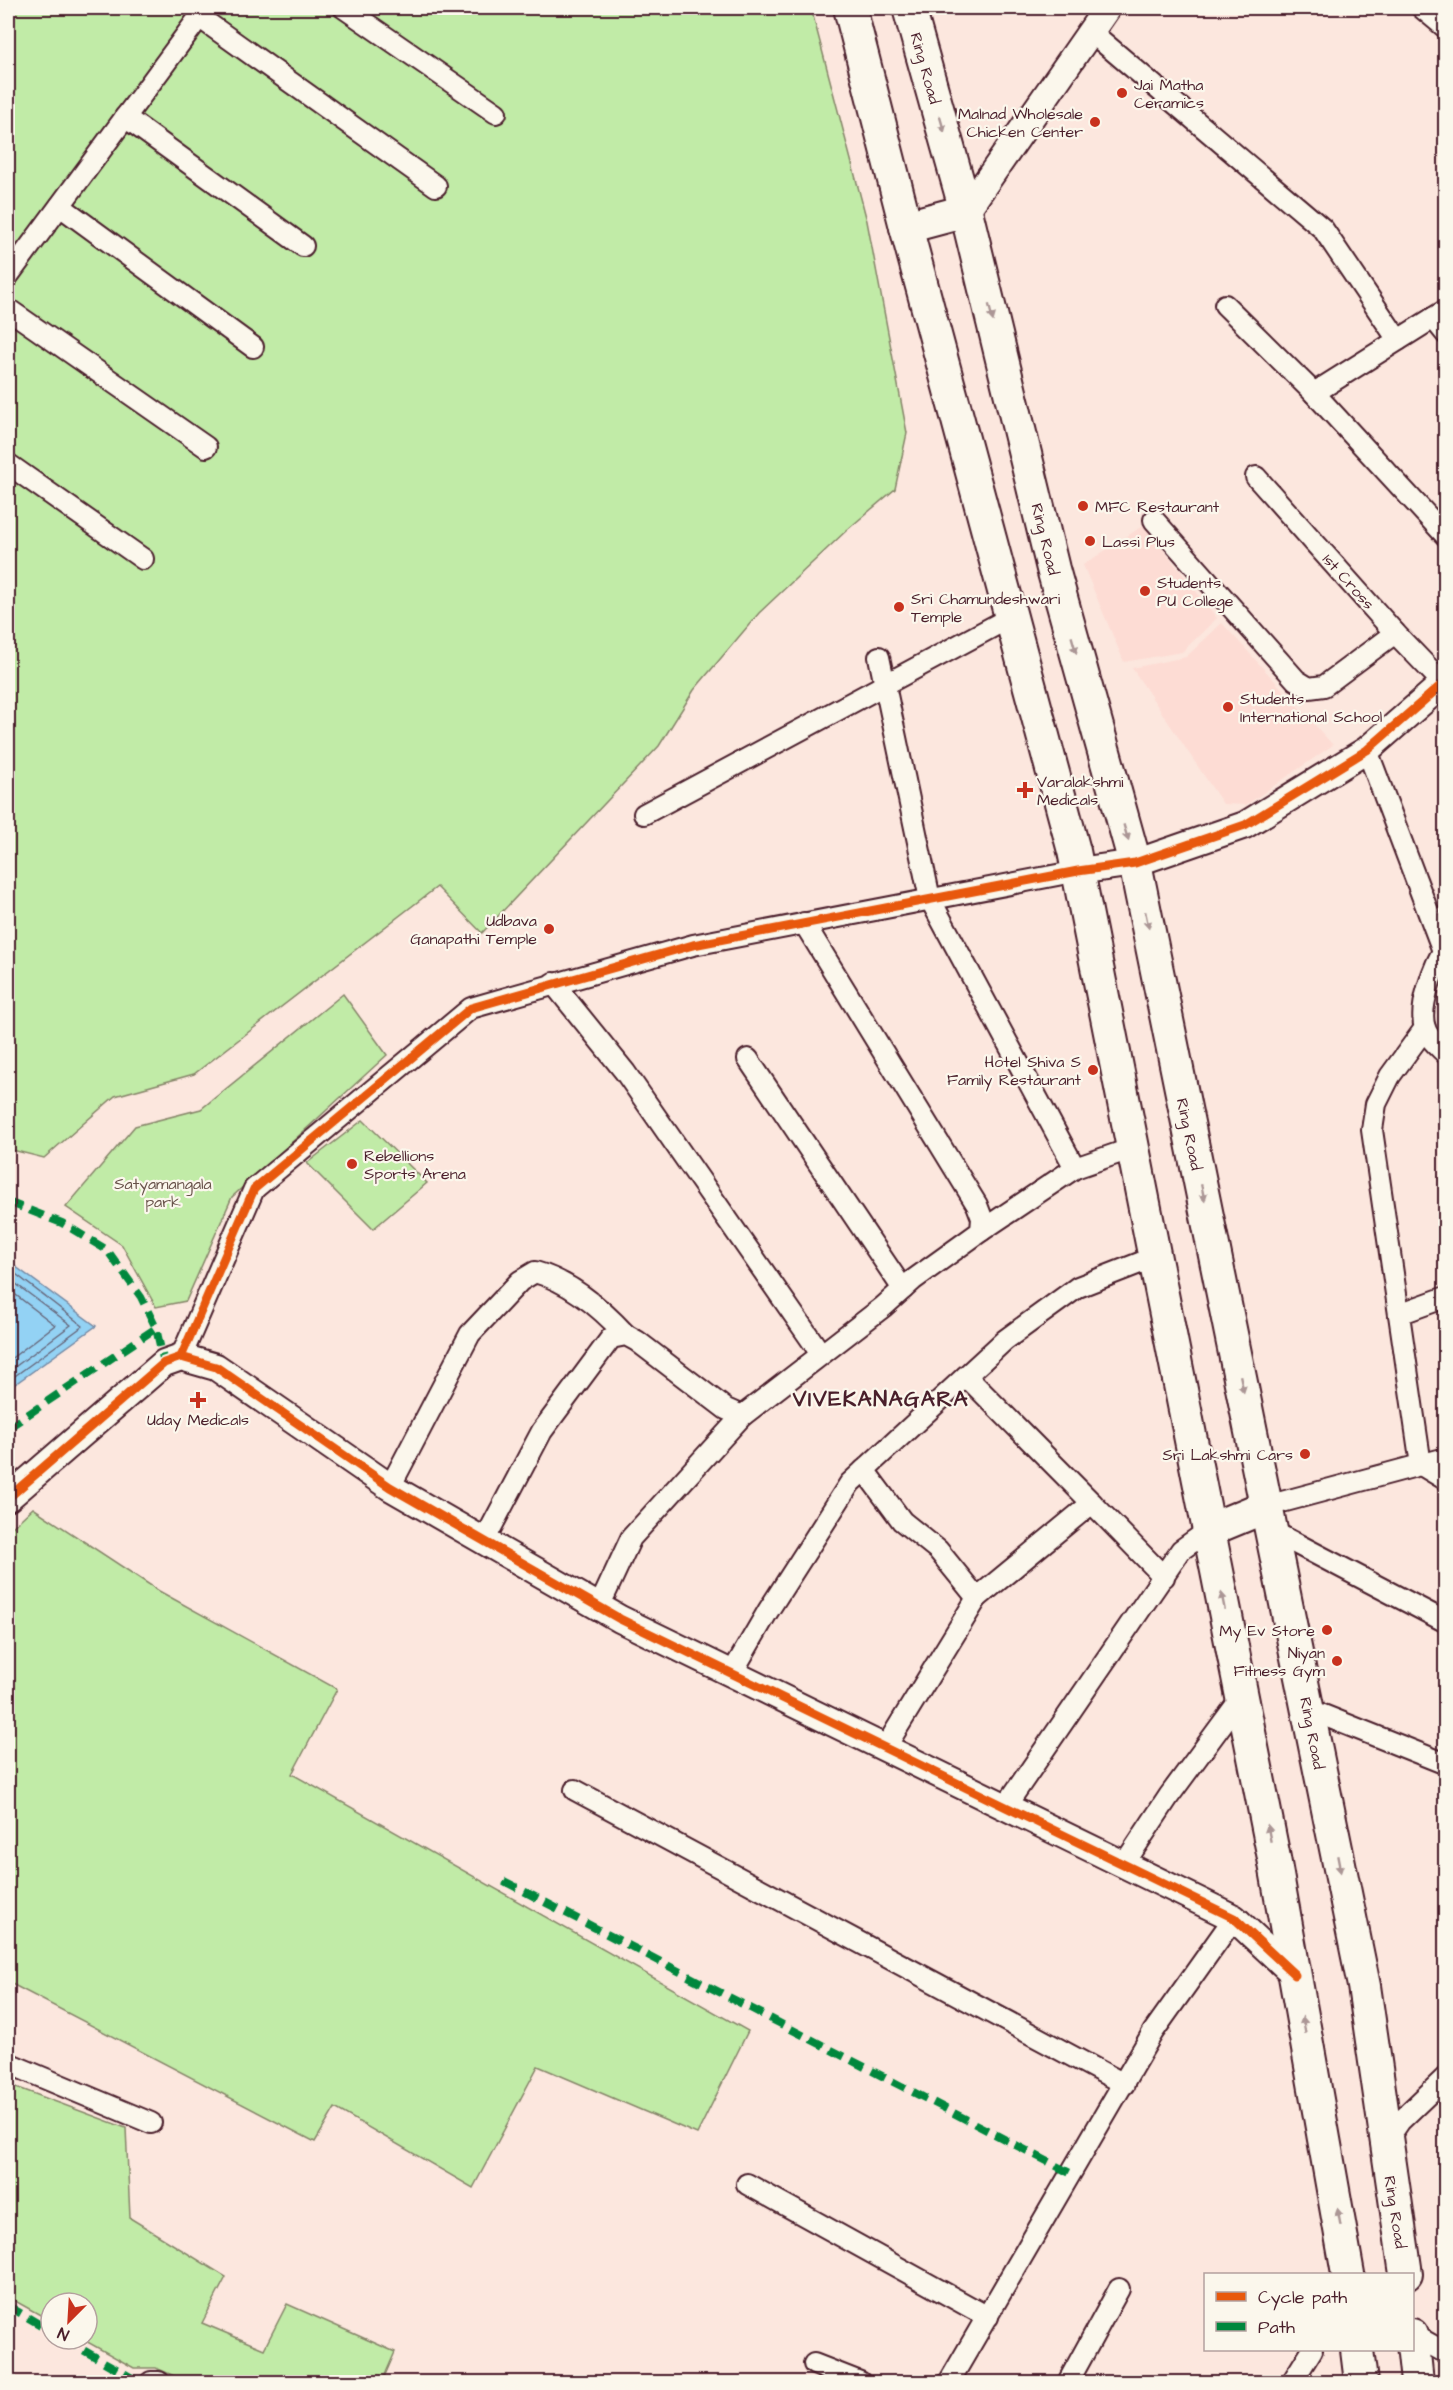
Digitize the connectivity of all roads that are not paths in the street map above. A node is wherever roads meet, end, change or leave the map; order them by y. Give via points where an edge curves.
1 (344, 8) edge
2 (850, 8) edge
3 (909, 8) edge
4 (1107, 8) edge
5 (1422, 8) edge
6 (203, 12) edge
7 (1446, 28) edge
8 (1091, 32) junction
9 (496, 113) dead end
10 (125, 117) junction
11 (436, 186) dead end
12 (60, 206) junction
13 (966, 211) junction
14 (906, 227) junction
15 (303, 246) dead end
16 (8, 276) edge
17 (1224, 305) dead end
18 (8, 309) edge
19 (1439, 314) edge
20 (1446, 334) edge
21 (1398, 340) junction
22 (253, 346) dead end
23 (1314, 393) junction
24 (206, 447) dead end
25 (8, 464) edge
26 (1256, 477) dead end
27 (1154, 520) dead end
28 (1446, 536) edge
29 (144, 559) dead end
30 (1011, 616) junction
31 (1395, 633) junction
32 (879, 657) dead end
33 (1444, 682) edge
34 (885, 685) junction
35 (1367, 750) junction
36 (644, 814) dead end
37 (1135, 863) junction
38 (1078, 871) junction
39 (930, 899) junction
40 (804, 923) junction
41 (1444, 949) edge
42 (553, 983) junction
43 (1425, 1028) junction
44 (1446, 1054) edge
45 (748, 1059) dead end
46 (1133, 1148) junction
47 (1075, 1168) junction
48 (981, 1231) junction
49 (1155, 1257) junction
50 (903, 1289) junction
51 (1446, 1297) edge
52 (1399, 1314) junction
53 (626, 1335) junction
54 (821, 1354) junction
55 (181, 1357) junction
56 (966, 1376) junction
57 (742, 1416) junction
58 (1446, 1458) edge
59 (1420, 1465) junction
60 (864, 1470) junction
61 (1446, 1480) edge
62 (390, 1487) junction
63 (8, 1498) edge
64 (1092, 1503) junction
65 (1270, 1518) junction
66 (1209, 1530) junction
67 (484, 1541) junction
68 (1164, 1577) junction
69 (977, 1598) junction
70 (599, 1607) junction
71 (1446, 1622) edge
72 (732, 1673) junction
73 (1242, 1697) junction
74 (1308, 1708) junction
75 (885, 1748) junction
76 (1446, 1764) edge
77 (575, 1790) dead end
78 (1005, 1807) junction
79 (1124, 1864) junction
80 (1234, 1918) junction
81 (1295, 1975) junction
82 (8, 2062) edge
83 (1446, 2077) edge
84 (1124, 2084) junction
85 (151, 2123) dead end
86 (1385, 2143) junction
87 (747, 2184) dead end
88 (1348, 2273) edge
89 (1406, 2273) edge
90 (1119, 2289) dead end
91 (988, 2317) junction
92 (1414, 2336) edge
93 (1414, 2347) edge
94 (1311, 2351) edge
95 (1357, 2351) edge
96 (1446, 2353) edge
97 (814, 2364) dead end
98 (151, 2382) edge
99 (159, 2382) edge
100 (860, 2382) edge
101 (949, 2382) edge
102 (1068, 2382) edge
103 (1292, 2382) edge
104 (1361, 2382) edge
105 (1417, 2382) edge

1 - 9 street
2 - 14 main road
3 -> 13 main road, Ring Road
4 - 8 street
5 - 7 street
6 - 10 street
6 - 11 street
8 - 13 street
8 - 21 street via 1323,229
10 - 12 street
10 - 15 street
12 - 16 street
12 - 22 street
13 - 14 main road
13 -> 37 main road, Ring Road via 1053,569
14 - 30 main road
17 - 23 street
18 - 24 street
19 - 20 street
19 - 21 street
21 - 23 street
23 - 28 street
25 - 29 street
26 - 31 street, 1st Cross
27 - 31 street via 1296,680 1309,688 1324,686
30 - 34 street
30 - 38 main road
31 - 33 street, 1st Cross
32 - 34 street
33 - 35 street
34 - 36 street
34 - 39 street
35 - 37 street via 1245,825
35 - 41 street
37 - 38 street
37 -> 65 main road, Ring Road
38 - 39 street
38 - 46 main road
39 - 40 street
39 - 47 street
40 - 42 street via 693,945
40 - 48 street via 977,1205
41 - 43 street via 1433,970 1423,1011
42 - 54 street via 625,1072
42 - 55 street via 471,1008 254,1189
43 - 44 street
43 - 52 street via 1390,1076 1376,1104 1372,1130
45 - 50 street
46 - 47 street
46 - 49 main road
47 - 48 street
48 - 50 street
49 - 56 street via 1078,1287 1005,1340
49 - 66 main road
50 - 54 street
51 - 52 street
52 - 59 street
53 - 57 street via 726,1409
53 - 62 street via 557,1280 535,1272 520,1281 470,1334
53 - 67 street via 611,1338 542,1431
54 - 57 street
55 - 62 street via 216,1367
55 - 63 street via 164,1363
56 - 60 street
56 - 64 street
57 - 70 street via 631,1538
58 - 59 street
59 - 61 street
59 - 65 street
60 - 69 street via 902,1521 938,1550
60 - 72 street via 850,1483
62 - 67 street
64 - 68 street
64 - 69 street
65 - 66 main road
65 - 71 street
65 - 74 main road, Ring Road
66 - 68 street via 1181,1550
73 -> 66 main road
67 - 70 street
68 - 78 street
69 - 75 street
70 - 72 street
72 - 75 street
73 - 79 street
81 -> 73 main road
74 - 76 street
74 -> 86 main road, Ring Road via 1364,1986
75 - 78 street
77 - 84 street
78 - 79 street
79 - 80 street
80 - 81 street
80 - 84 street via 1153,2032
88 -> 81 main road
82 - 85 street
83 - 86 street via 1400,2121
84 - 91 street
86 - 89 main road, Ring Road
87 - 91 street
90 - 102 street
91 - 101 street
92 - 96 street
93 - 105 main road
94 - 103 street
95 - 104 main road
97 - 100 street
98 - 99 street

